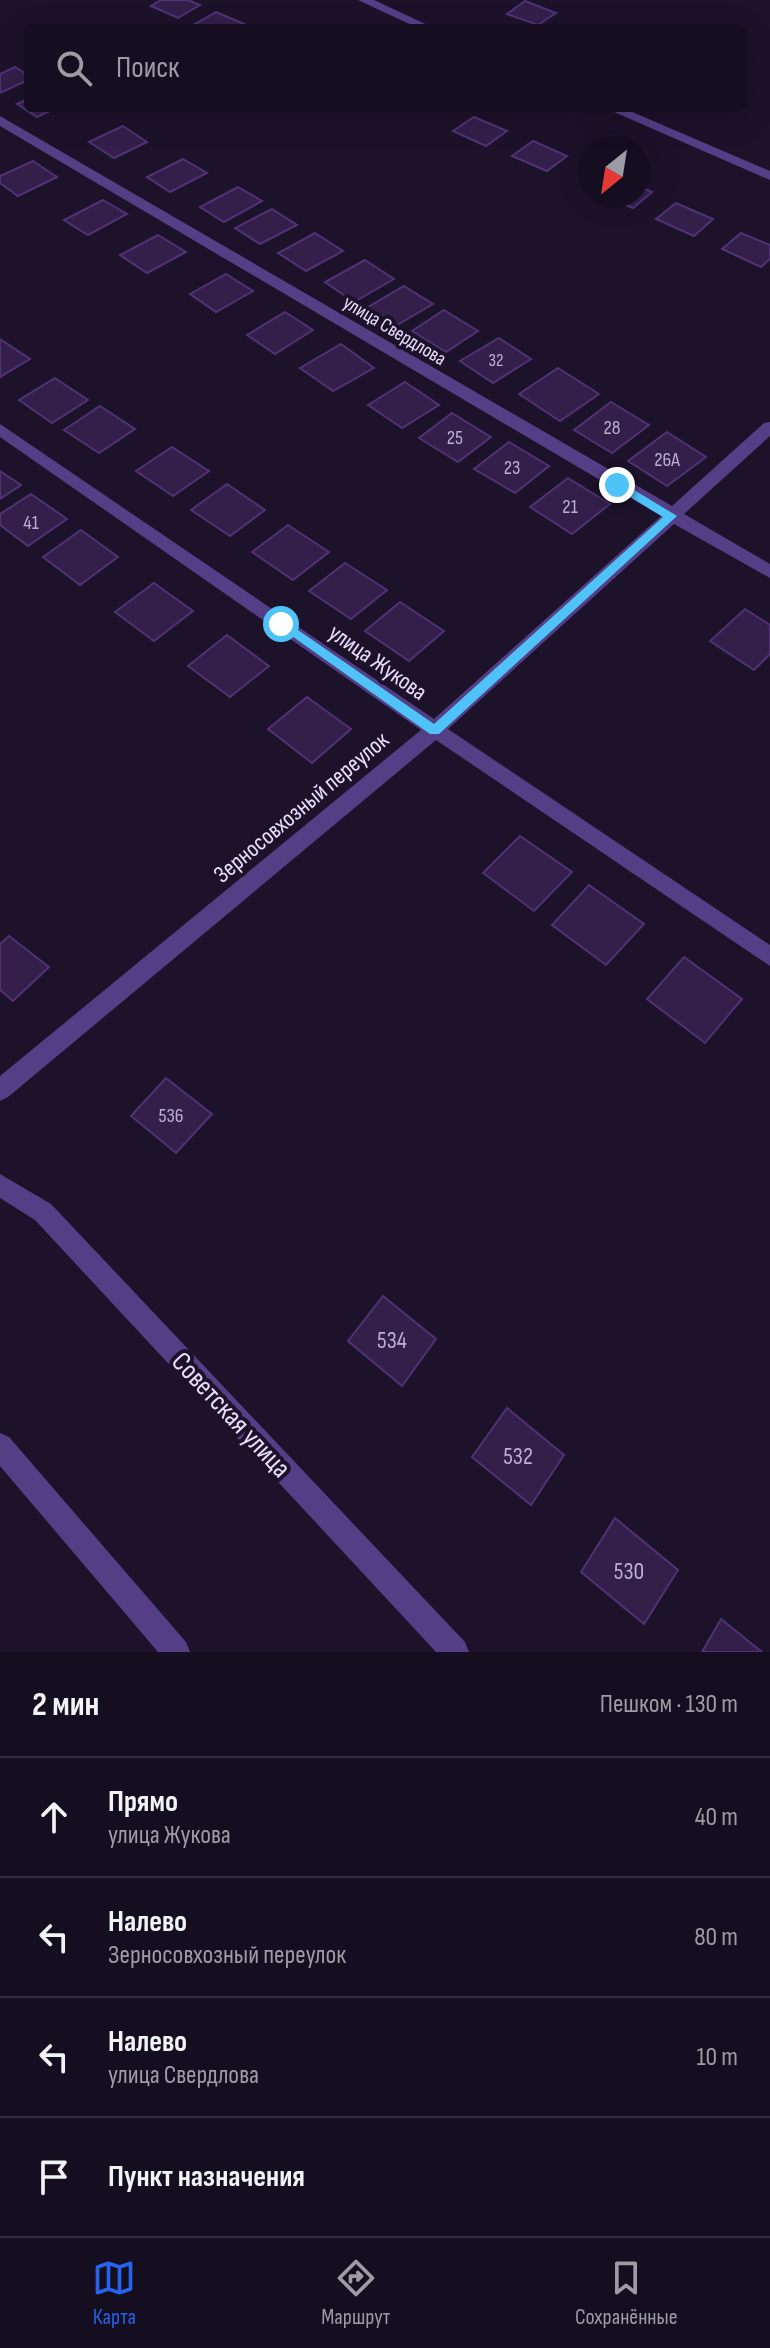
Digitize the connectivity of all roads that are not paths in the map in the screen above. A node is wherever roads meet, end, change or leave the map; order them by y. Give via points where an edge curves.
1 (364, 0) edge
2 (419, 24) edge
3 (621, 112) edge
4 (0, 120) edge
5 (770, 176) edge
6 (770, 427) edge
7 (0, 429) edge
8 (671, 516) junction
9 (770, 572) edge
10 (435, 730) junction
11 (770, 957) edge
12 (0, 1090) edge
13 (0, 1185) edge
14 (0, 1446) edge
15 (176, 1652) edge
16 (455, 1652) edge

1 - 2 street
3 - 5 street
4 - 8 street, улица Свердлова
6 - 8 street, Зерносовхозный переулок
7 - 10 street, улица Жукова
8 - 9 street, улица Свердлова
8 - 10 street, Зерносовхозный переулок
10 - 11 street, улица Жукова
10 - 12 street, Зерносовхозный переулок
13 - 16 street, Советская улица via 43,1212
14 - 15 street

